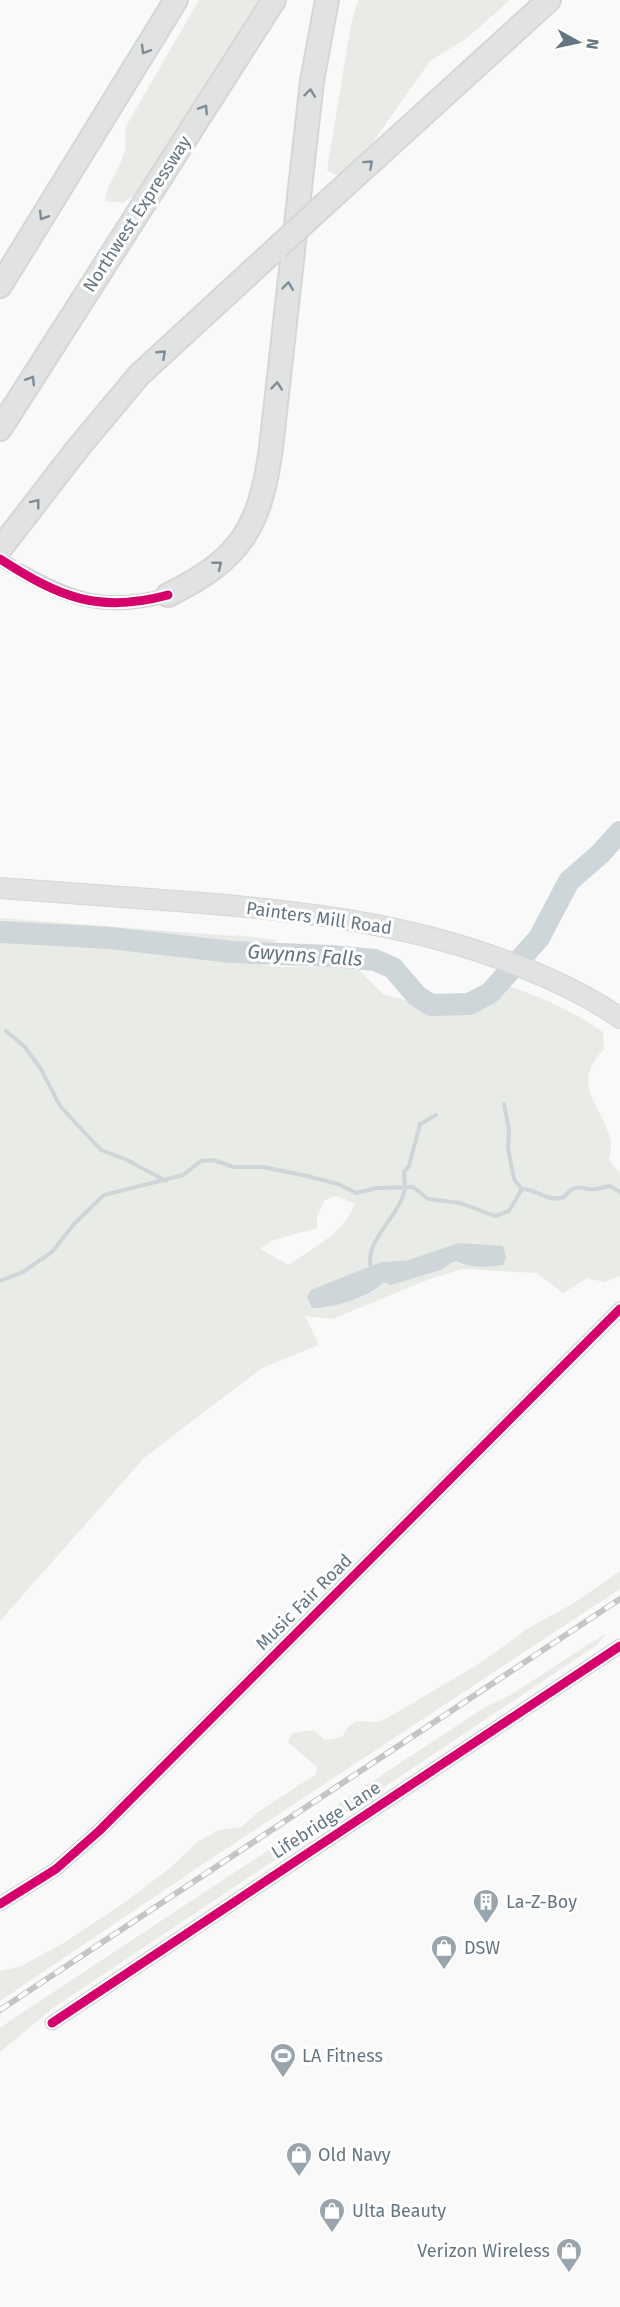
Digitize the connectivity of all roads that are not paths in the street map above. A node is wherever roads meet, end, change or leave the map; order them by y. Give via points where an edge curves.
1 (176, 0) edge
2 (274, 0) edge
3 (327, 0) edge
4 (549, 0) edge
5 (558, 0) edge
6 (497, 48) junction
7 (0, 286) edge
8 (0, 429) edge
9 (0, 549) edge
10 (20, 571) tunnel mouth
11 (168, 595) joint
12 (0, 888) edge
13 (620, 1018) edge
14 (620, 1309) edge
15 (620, 1646) edge
16 (0, 1904) edge
17 (52, 2023) dead end

1 -> 7 highway
8 -> 2 highway, Northwest Expressway
11 -> 3 highway via 217,566 243,540 267,480 312,81
4 - 6 highway
5 - 6 highway
9 -> 6 highway, bridge via 139,375
10 - 11 street via 62,593 105,604
12 - 13 main road, Painters Mill Road via 301,912 412,932 489,954 542,975 583,994
14 - 16 street, Music Fair Road via 99,1831 56,1869
15 - 17 street, Lifebridge Lane

